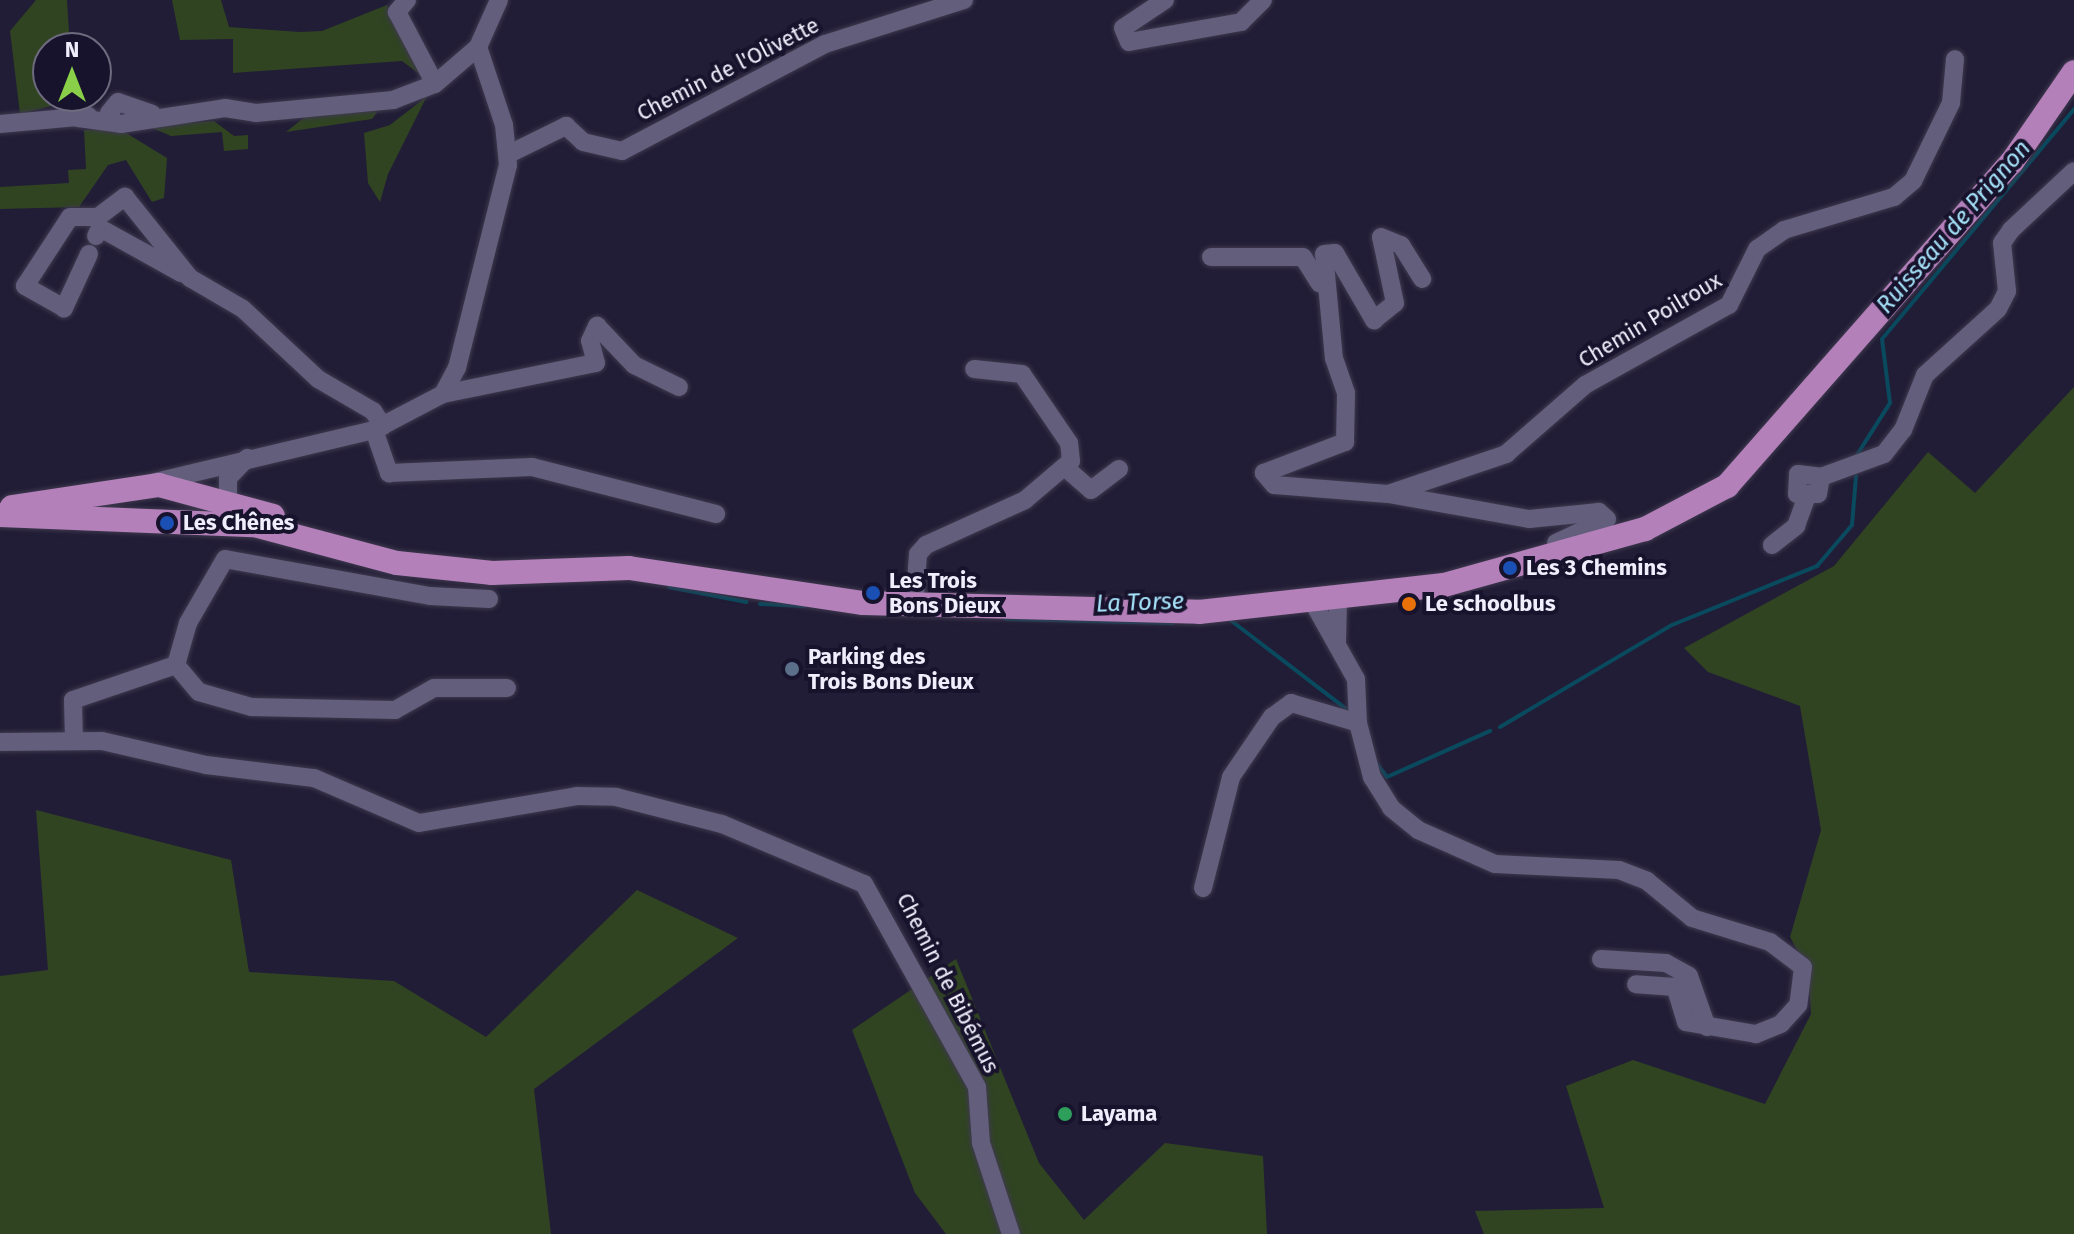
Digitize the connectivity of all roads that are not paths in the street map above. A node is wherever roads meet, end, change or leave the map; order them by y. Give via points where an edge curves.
1 (407, 0) edge
2 (499, 0) edge
3 (964, 0) edge
4 (1165, 0) edge
5 (1263, 0) edge
6 (480, 55) junction
7 (1955, 59) dead end
8 (2072, 74) edge
9 (435, 84) junction
10 (0, 124) edge
11 (509, 154) junction
12 (2074, 171) edge
13 (1211, 257) dead end
14 (190, 278) junction
15 (1422, 279) dead end
16 (1327, 295) junction
17 (974, 369) dead end
18 (679, 387) dead end
19 (443, 394) junction
20 (379, 428) junction
21 (240, 460) junction
22 (1119, 469) dead end
23 (1068, 470) junction
24 (144, 485) junction
25 (1388, 494) junction
26 (74, 496) junction
27 (208, 498) junction
28 (0, 512) edge
29 (716, 514) dead end
30 (74, 520) junction
31 (185, 524) junction
32 (1772, 545) dead end
33 (367, 549) junction
34 (1529, 564) junction
35 (358, 583) junction
36 (787, 596) junction
37 (915, 596) junction
38 (489, 599) dead end
39 (1323, 603) junction
40 (978, 606) junction
41 (176, 665) junction
42 (507, 688) dead end
43 (1358, 723) junction
44 (74, 741) junction
45 (0, 742) edge
46 (1203, 888) dead end
47 (1601, 959) dead end
48 (1636, 984) dead end
49 (1707, 1027) junction
50 (1011, 1234) edge

1 - 9 street via 397,12
2 - 6 street
3 - 11 street, Chemin de l'Olivette via 825,44 622,151 583,142 566,126
4 - 5 street via 1123,28 1123,36 1148,42 1241,22
6 - 9 street
6 - 11 street
7 - 25 street, Chemin Poilroux via 1951,103 1913,181 1894,197 1784,230 1757,249 1729,305 1585,385 1506,454
8 - 34 main road via 2012,162 1744,472 1689,511
9 - 10 street via 393,100 311,104 258,123 203,111
11 - 19 street via 457,368
12 - 32 street via 2002,243 2007,291 1998,309 1925,375 1903,430 1884,454 1821,477 1798,474 1795,487 1806,498 1796,526
13 - 16 street via 1303,257
14 - 14 street via 100,228 64,308 25,286 70,217 98,217 125,197
14 - 20 street via 243,309 318,379 373,411
15 - 16 street via 1387,235 1377,242 1395,296 1389,315 1374,320 1364,312 1331,252 1322,261
16 - 25 street via 1334,359 1346,393 1345,442 1273,467 1264,481
17 - 23 street via 1022,374 1069,443
18 - 19 street via 634,365 597,326 590,341 596,363
19 - 20 street
20 - 21 street
20 - 29 street via 389,473 532,467
21 - 24 street
21 - 27 street
22 - 23 street via 1091,490
23 - 37 street via 988,520 926,545 918,554
24 - 26 main road
24 - 27 main road
25 - 34 street via 1529,519 1599,512 1607,519
26 - 28 main road
26 - 30 main road via 66,510
27 - 31 main road
27 - 33 main road
28 - 30 main road
30 - 31 main road
31 - 33 main road via 254,525
33 - 35 street
33 - 36 main road via 443,569 629,568
34 - 39 main road
35 - 38 street
35 - 41 street via 225,559 188,623
36 - 37 main road
36 - 40 main road
37 - 40 main road
39 - 40 main road via 1199,612
39 - 43 street via 1356,679
41 - 42 street via 199,692 251,707 395,710 434,688
41 - 44 street via 73,700
43 - 46 street via 1291,703 1272,717 1231,777
43 - 49 street via 1372,777 1391,808 1464,855 1557,873 1619,870 1647,881 1692,918 1797,955 1804,984 1798,1005 1781,1024 1756,1034
44 - 45 street, Chemin de Bibémus
44 - 50 street, Chemin de Bibémus via 314,778 419,823 577,796 616,797 722,824 864,884 977,1087 981,1143
47 - 49 street via 1666,963 1689,976
48 - 49 street via 1667,982 1686,1022

